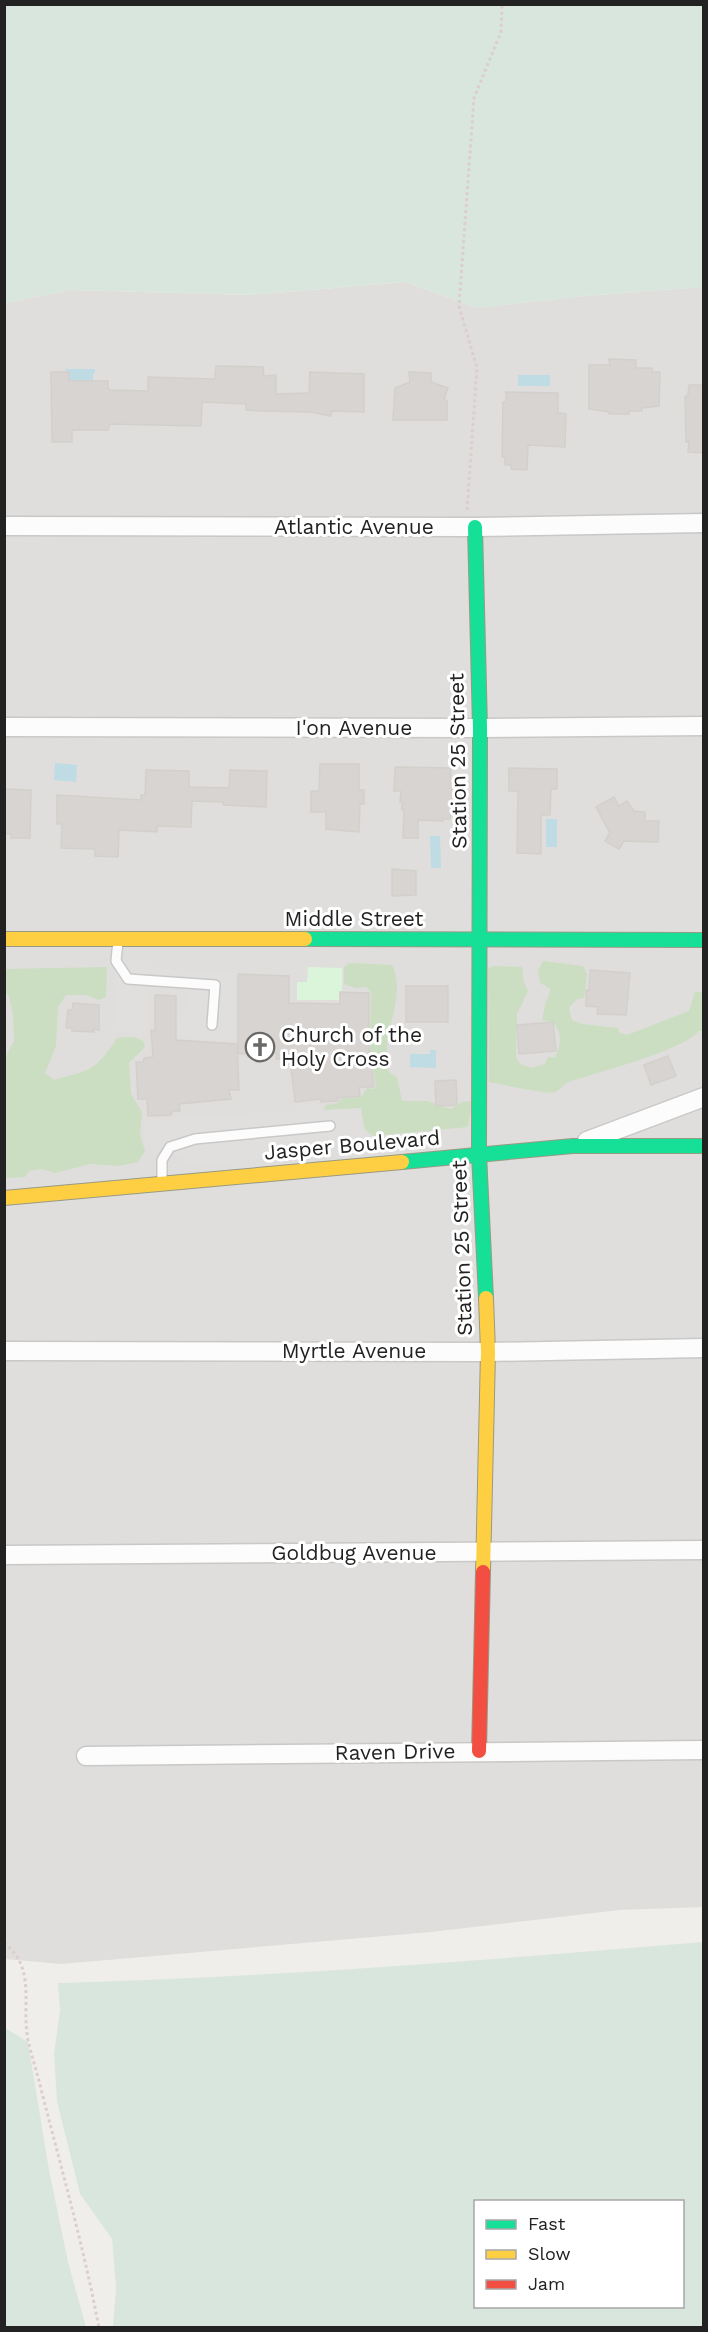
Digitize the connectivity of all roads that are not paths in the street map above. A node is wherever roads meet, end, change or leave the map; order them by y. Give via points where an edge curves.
1 (704, 523) edge
2 (4, 526) edge
3 (470, 527) junction
4 (704, 726) edge
5 (4, 727) edge
6 (480, 728) junction
7 (4, 939) edge
8 (118, 939) junction
9 (704, 940) edge
10 (481, 941) junction
11 (212, 1025) dead end
12 (704, 1098) edge
13 (330, 1126) dead end
14 (573, 1146) junction
15 (704, 1146) edge
16 (479, 1154) junction
17 (162, 1184) junction
18 (4, 1198) edge
19 (704, 1348) edge
20 (4, 1351) edge
21 (488, 1352) junction
22 (704, 1550) edge
23 (484, 1552) junction
24 (4, 1555) edge
25 (704, 1750) edge
26 (479, 1752) junction
27 (86, 1756) dead end

1 - 3 street, Atlantic Avenue
2 - 3 street, Atlantic Avenue
3 - 6 street, Station 25 Street
4 - 6 street, I'on Avenue
5 - 6 street, I'on Avenue
6 - 10 street, Station 25 Street
7 - 8 street, Middle Street
8 - 10 street, Middle Street
8 - 11 lane via 116,961 128,979 215,985
9 - 10 street, Middle Street
10 - 16 street, Station 25 Street
12 - 14 street
13 - 17 lane via 195,1139 170,1147 162,1160
14 - 15 street, Jasper Boulevard
14 - 16 street, Jasper Boulevard
16 - 17 street, Jasper Boulevard
16 - 21 street, Station 25 Street
17 - 18 street, Jasper Boulevard
19 - 21 street, Myrtle Avenue
20 - 21 street, Myrtle Avenue
21 - 23 street, Station 25 Street
22 - 23 street, Goldbug Avenue
23 - 24 street, Goldbug Avenue
23 - 26 street, Station 25 Street
25 - 26 street, Raven Drive
26 - 27 street, Raven Drive

